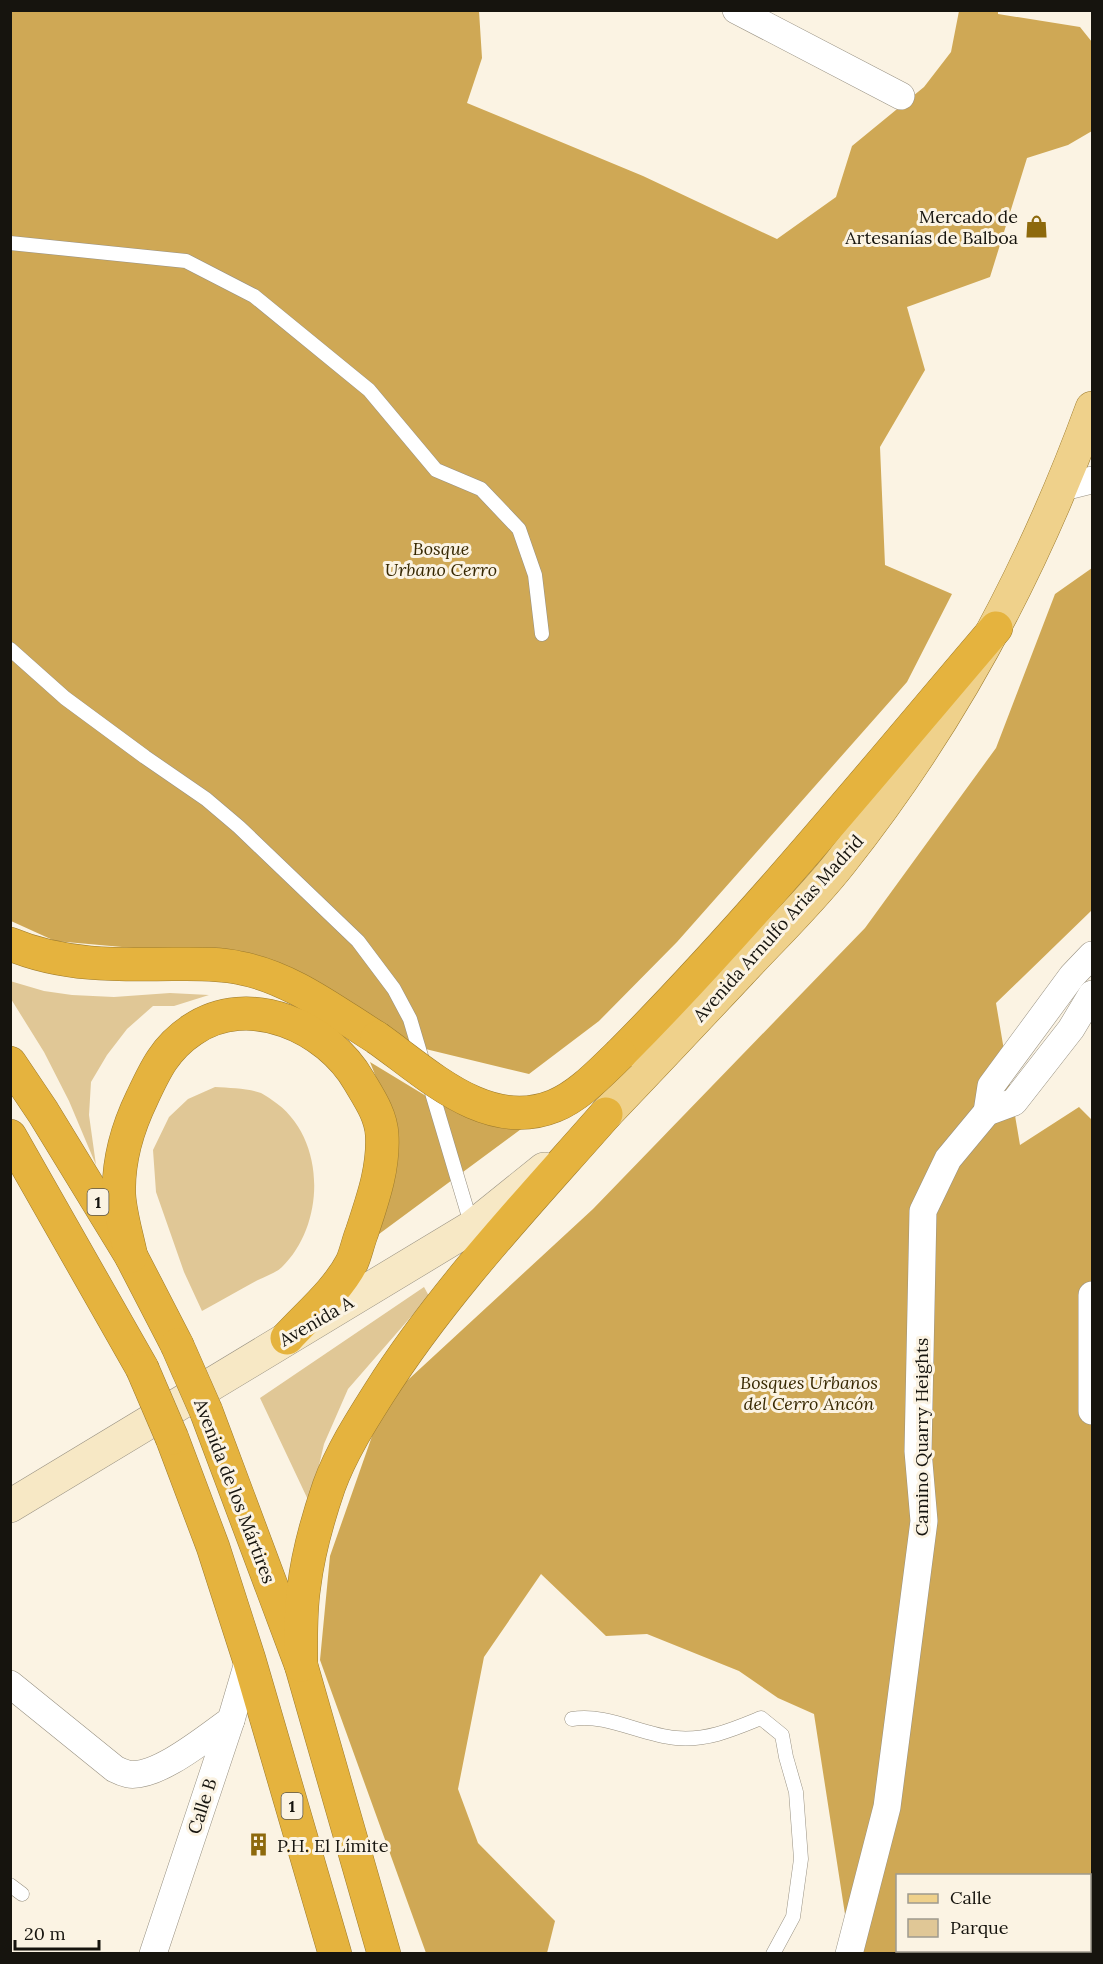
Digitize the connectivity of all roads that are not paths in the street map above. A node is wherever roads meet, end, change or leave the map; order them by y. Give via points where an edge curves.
1 (736, 10) edge
2 (901, 96) dead end
3 (10, 243) edge
4 (1092, 408) edge
5 (1092, 480) edge
6 (1060, 488) junction
7 (996, 628) junction
8 (542, 634) dead end
9 (10, 649) edge
10 (10, 944) edge
11 (1092, 955) edge
12 (1092, 994) edge
13 (10, 1063) edge
14 (987, 1112) junction
15 (606, 1114) junction
16 (12, 1138) edge
17 (472, 1227) junction
18 (131, 1256) junction
19 (1092, 1295) edge
20 (287, 1338) junction
21 (1092, 1411) edge
22 (13, 1504) edge
23 (249, 1659) junction
24 (301, 1665) junction
25 (10, 1684) edge
26 (572, 1719) dead end
27 (231, 1720) junction
28 (10, 1885) edge
29 (22, 1894) dead end
30 (153, 1953) edge
31 (335, 1953) edge
32 (384, 1953) edge
33 (773, 1953) edge
34 (849, 1953) edge

1 - 2 street
3 - 8 lane via 186,261 254,296 369,390 436,470 481,489 519,529 535,575
4 - 6 main road, Avenida Arnulfo Arias Madrid
5 - 6 street
6 - 7 main road, Avenida Arnulfo Arias Madrid
7 - 10 highway, bridge via 706,966 593,1080 555,1106 510,1114 473,1104 377,1038 270,976 220,964 86,963
7 - 15 main road, Avenida Arnulfo Arias Madrid via 908,772 839,865
9 - 17 lane via 65,698 206,799 358,941 394,989 410,1019
11 - 14 street, Camino Quarry Heights via 1072,976 991,1086
12 - 14 street, Camino Quarry Heights via 1071,1029 1014,1102
13 - 18 highway, Avenida de los Mártires / 1
14 - 34 street, Camino Quarry Heights via 948,1159 923,1212 918,1451 924,1521 887,1808
15 - 17 street, Avenida A
15 - 24 highway via 463,1277 422,1330 342,1456 308,1564
16 - 23 highway, 1, bridge via 142,1368 213,1547
17 - 20 street, Avenida A
18 - 20 highway via 119,1196 121,1161 129,1126 158,1062 192,1029 211,1020 252,1014 299,1026 321,1038 353,1071 374,1106 382,1133 381,1161 375,1192 351,1262 334,1287
18 - 24 highway, Avenida de los Mártires / 1, bridge via 206,1412
19 - 21 street
20 - 22 street, Avenida A
23 - 27 street, Calle B
23 - 31 highway, 1
24 - 32 highway, Avenida de los Mártires / 1
25 - 27 street via 115,1769 129,1774 167,1764
26 - 33 lane via 588,1716 676,1738 716,1736 761,1718 782,1735 796,1792 801,1860 793,1917
27 - 30 street, Calle B
28 - 29 lane

